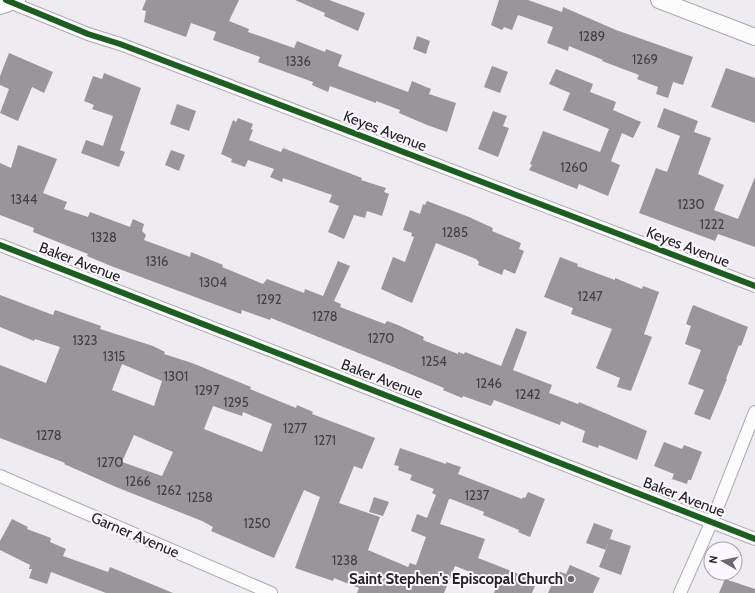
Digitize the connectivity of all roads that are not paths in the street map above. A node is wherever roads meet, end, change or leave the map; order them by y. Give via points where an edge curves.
1 (659, 0) edge
2 (8, 2) edge
3 (755, 37) edge
4 (0, 245) edge
5 (755, 286) edge
6 (755, 412) edge
7 (0, 476) edge
8 (712, 521) junction
9 (755, 539) edge
10 (271, 593) edge
11 (680, 593) edge

1 - 3 street
2 - 5 street, Keyes Avenue
4 - 8 street, Baker Avenue
6 - 8 street
7 - 10 street, Garner Avenue
8 - 9 street, Baker Avenue
8 - 11 street

